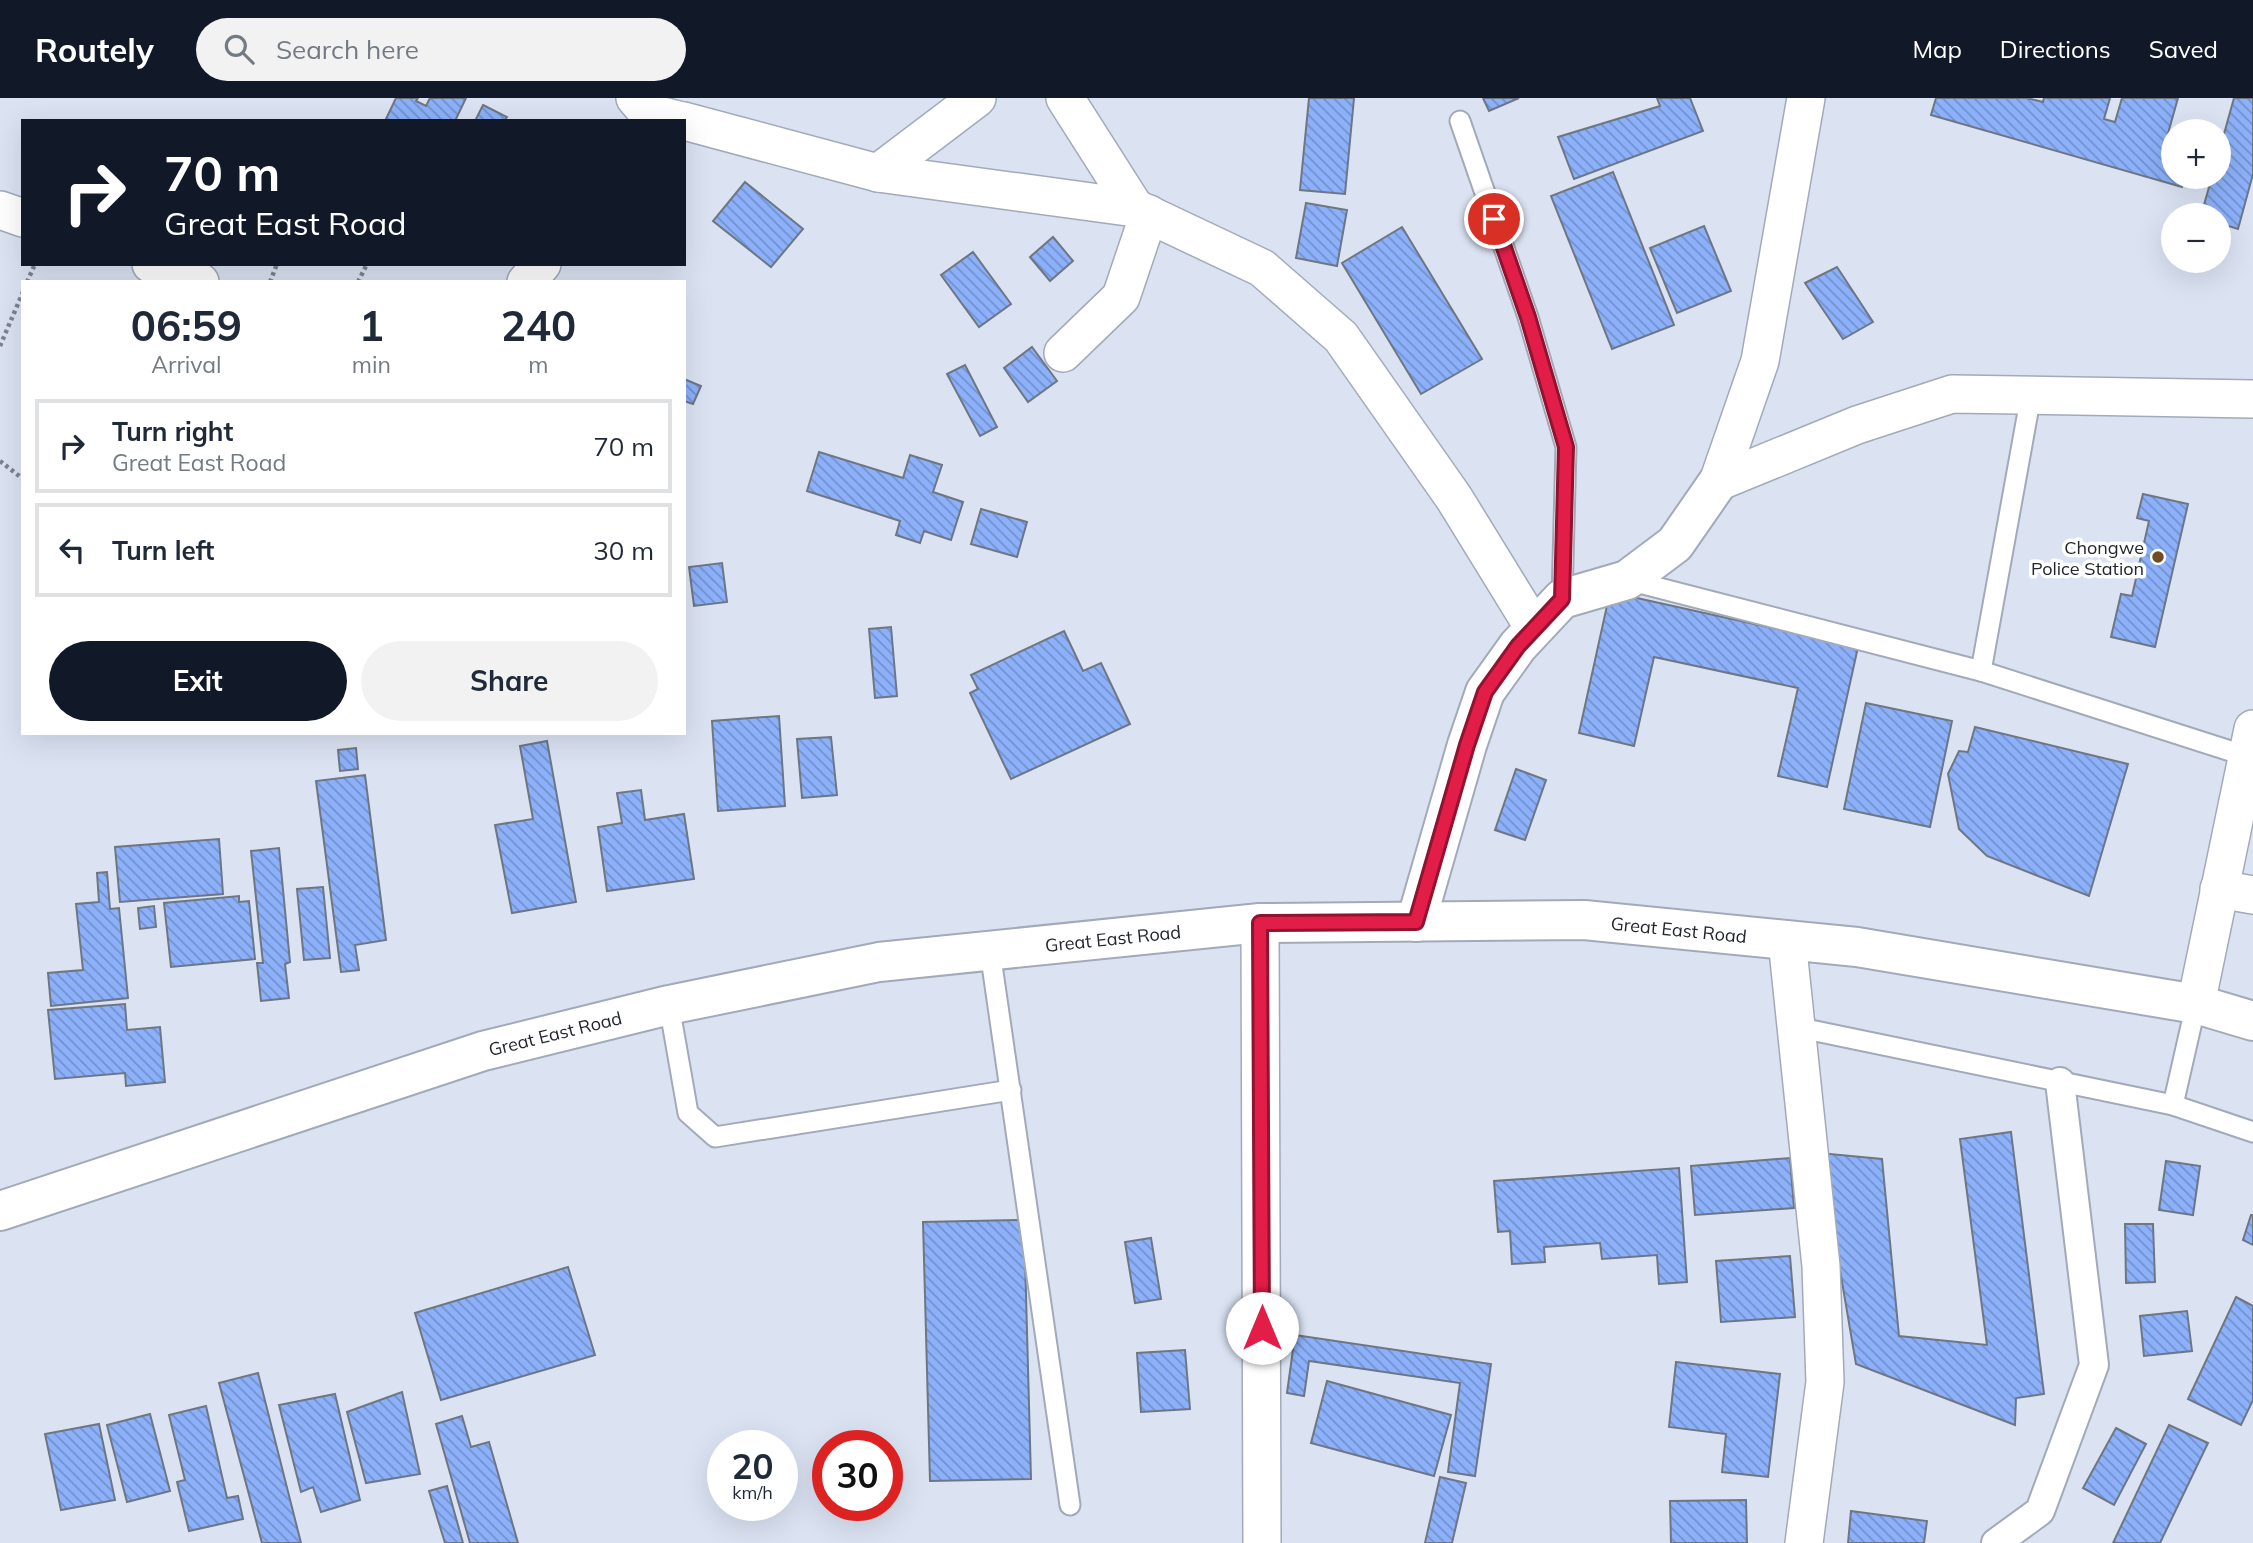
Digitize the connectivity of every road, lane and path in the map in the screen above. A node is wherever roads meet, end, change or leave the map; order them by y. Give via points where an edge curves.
1 (978, 98) edge
2 (1065, 98) edge
3 (1806, 98) edge
4 (1461, 121) dead end
5 (686, 122) edge
6 (878, 173) junction
7 (0, 209) edge
8 (1142, 211) junction
9 (21, 217) edge
10 (156, 266) edge
11 (540, 266) edge
12 (195, 280) edge
13 (528, 280) edge
14 (21, 297) edge
15 (0, 346) edge
16 (1063, 353) dead end
17 (2031, 395) junction
18 (2253, 399) edge
19 (0, 461) edge
20 (21, 477) edge
21 (1718, 482) junction
22 (1627, 580) junction
23 (1562, 599) junction
24 (1534, 628) junction
25 (1981, 671) junction
26 (2249, 742) edge
27 (2236, 892) edge
28 (1416, 922) junction
29 (1260, 923) junction
30 (1787, 940) junction
31 (990, 951) junction
32 (2196, 1003) junction
33 (669, 1005) junction
34 (2253, 1021) edge
35 (1796, 1027) junction
36 (2060, 1082) junction
37 (1011, 1090) junction
38 (2173, 1105) junction
39 (2253, 1132) edge
40 (0, 1211) edge
41 (1070, 1505) dead end
42 (1262, 1543) edge
43 (1804, 1543) edge
44 (1996, 1543) edge

1 - 6 street
2 - 8 street
3 - 21 street via 1760,361
4 - 23 lane via 1528,317 1566,447
5 - 6 street
6 - 8 street
7 - 9 street
8 - 16 street via 1121,298
8 - 24 street via 1262,268 1341,337 1454,498
10 - 12 street
11 - 13 street
14 - 15 path
17 - 18 street
17 - 21 street via 1952,394 1857,425
17 - 25 lane
19 - 20 path
21 - 22 main road via 1675,544
22 - 23 main road
22 - 25 lane
23 - 24 main road
24 - 28 main road via 1485,692
25 - 26 lane
26 - 27 street
27 - 32 street
28 - 29 main road, Great East Road
28 - 30 main road, Great East Road via 1584,920
29 - 31 main road, Great East Road
29 - 42 street
30 - 32 main road, Great East Road via 1857,947
30 - 35 street
31 - 33 main road, Great East Road via 879,962
31 - 37 lane
32 - 34 main road, Great East Road
32 - 38 lane
33 - 37 lane via 688,1113 715,1137
33 - 40 main road, Great East Road via 484,1051
35 - 36 lane
35 - 43 street via 1821,1266 1825,1382
36 - 38 lane
36 - 44 street via 2094,1365 2040,1511
37 - 41 lane
38 - 39 lane

